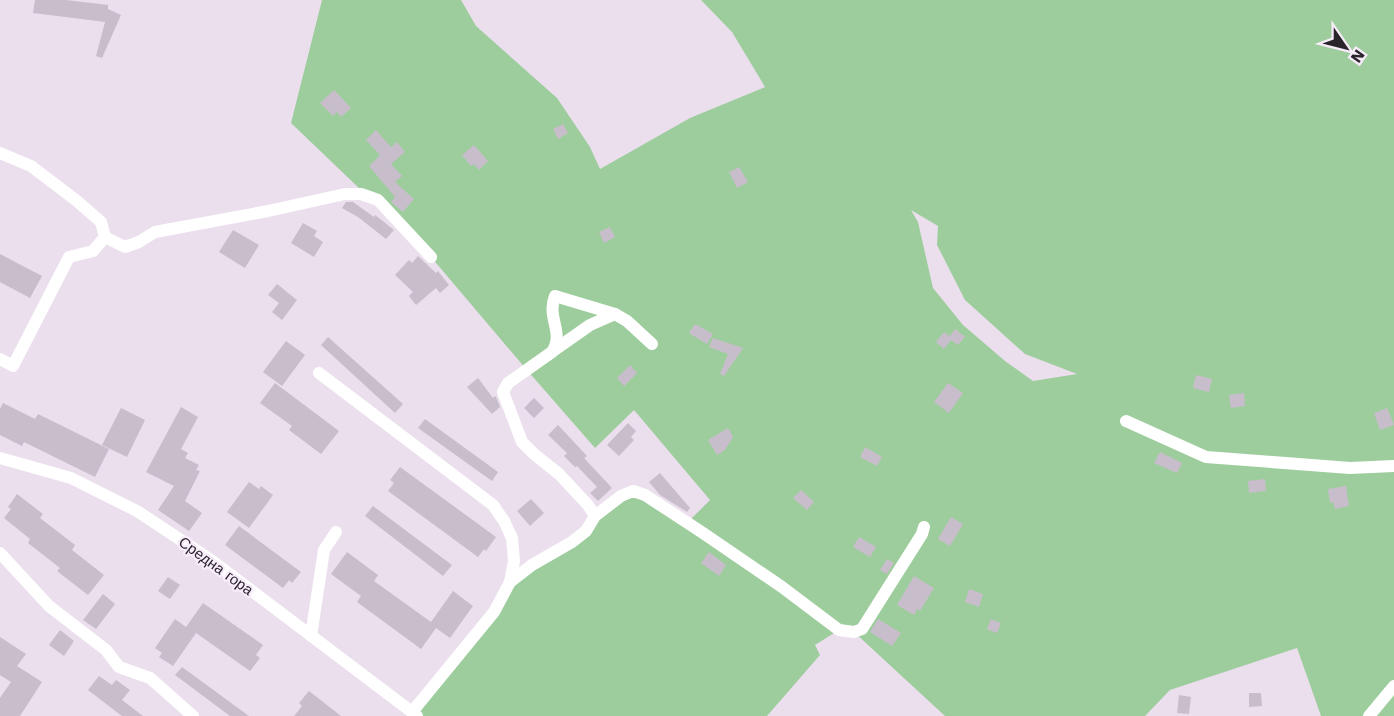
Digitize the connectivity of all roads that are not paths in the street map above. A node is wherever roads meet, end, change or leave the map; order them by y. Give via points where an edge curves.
1 (0, 153) edge
2 (105, 237) junction
3 (431, 257) dead end
4 (615, 314) junction
5 (652, 344) dead end
6 (552, 352) junction
7 (0, 360) edge
8 (319, 373) dead end
9 (1126, 422) dead end
10 (0, 458) edge
11 (1394, 466) edge
12 (595, 516) junction
13 (924, 527) dead end
14 (336, 532) dead end
15 (0, 553) edge
16 (510, 582) junction
17 (311, 636) junction
18 (1394, 686) edge
19 (414, 714) edge
20 (193, 716) edge
21 (1370, 716) edge

1 - 2 street via 31,166 77,201 101,222
2 - 3 street via 125,247 155,232 361,194 378,201
2 - 7 street via 93,251 69,257 13,366
4 - 5 street
4 - 6 street via 590,325
4 - 6 street via 555,296 550,307 558,337
6 - 12 street via 508,383 503,392 522,442 559,474
8 - 16 street via 493,505 512,538 514,561
9 - 11 street via 1206,457 1350,468
10 - 17 street, Средна гора via 71,478 137,511 211,560
12 - 13 street via 621,496 633,491 645,495 839,630 854,632 862,629
12 - 16 street via 573,542
14 - 17 street via 324,550
15 - 20 street via 49,606 106,650 119,667 150,678
16 - 19 street via 494,612
17 - 19 street, Средна гора
18 - 21 street

